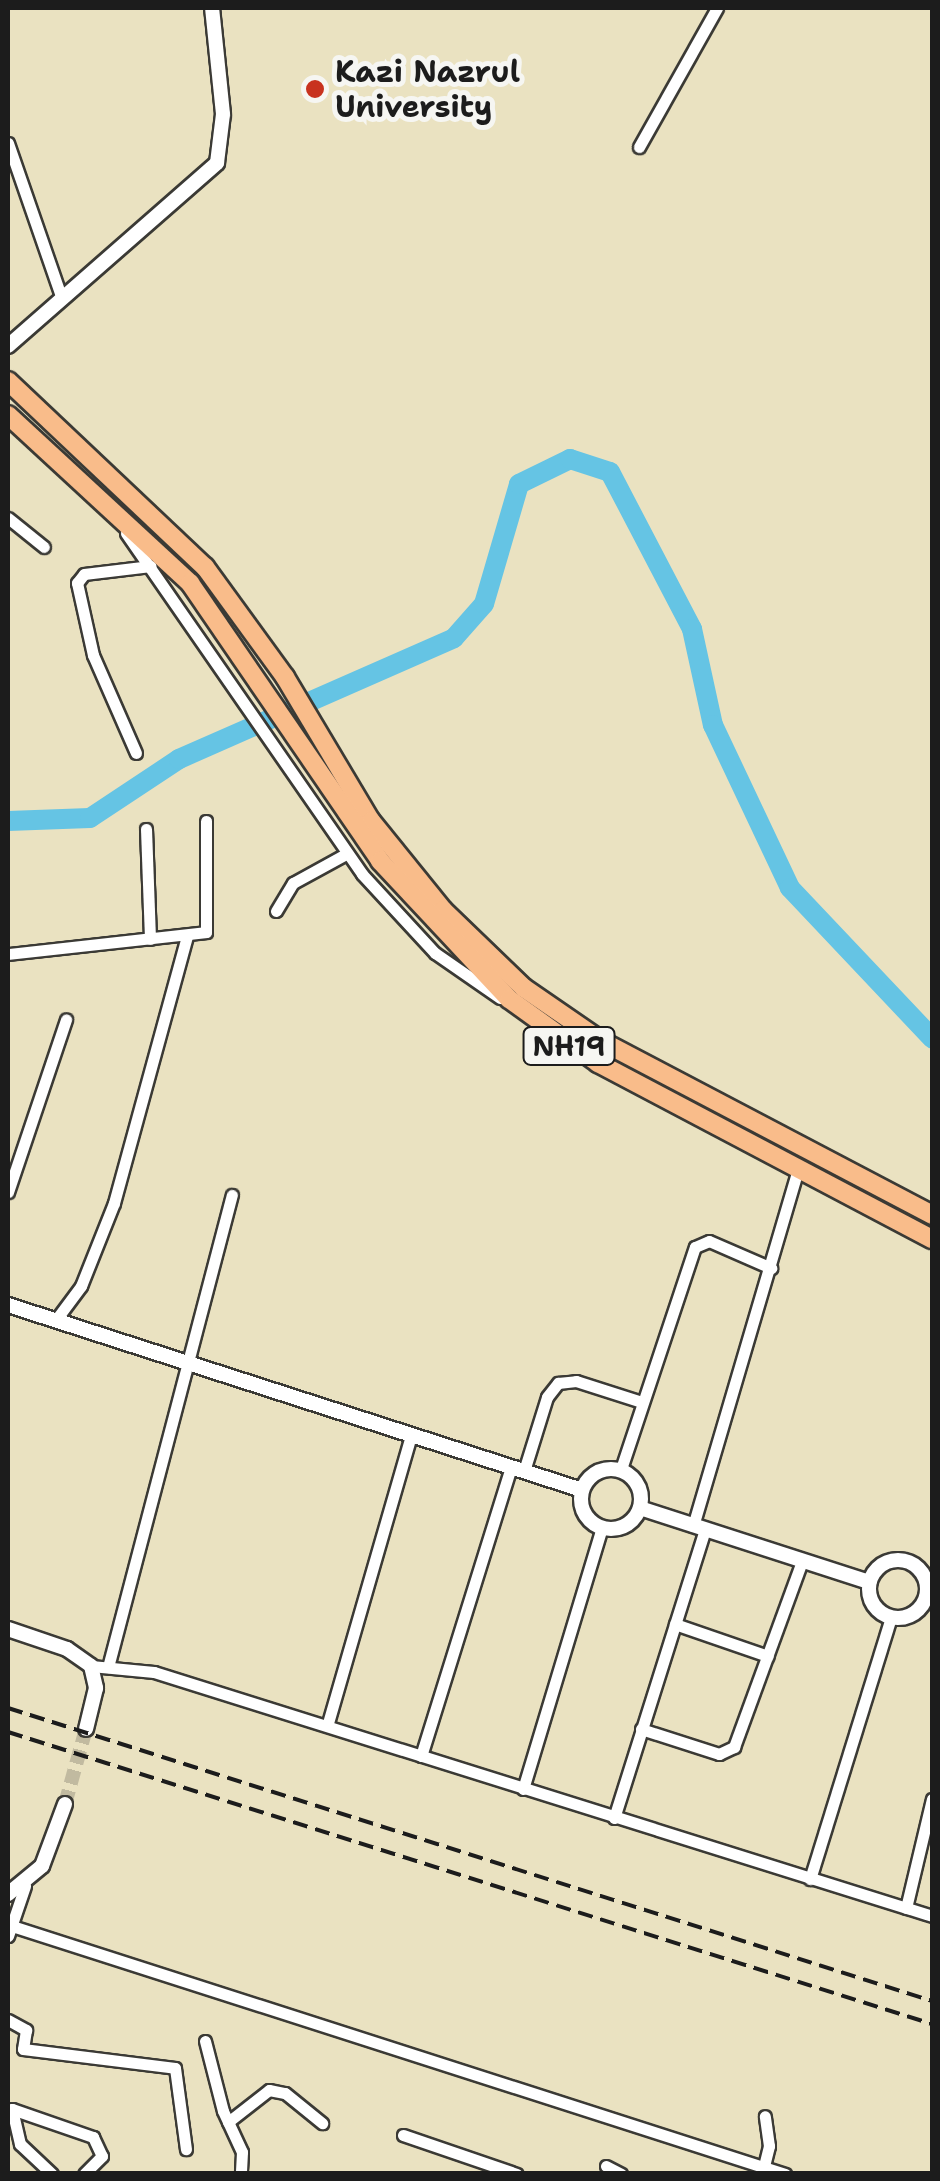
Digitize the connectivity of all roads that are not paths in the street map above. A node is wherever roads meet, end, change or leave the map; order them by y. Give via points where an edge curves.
1 (212, 8) edge
2 (718, 8) edge
3 (8, 143) edge
4 (639, 147) dead end
5 (60, 293) junction
6 (8, 346) edge
7 (8, 381) edge
8 (8, 415) edge
9 (88, 486) junction
10 (8, 518) edge
11 (44, 547) dead end
12 (151, 566) junction
13 (136, 753) dead end
14 (206, 821) dead end
15 (146, 829) dead end
16 (346, 854) junction
17 (276, 911) dead end
18 (187, 936) junction
19 (150, 939) junction
20 (8, 954) edge
21 (521, 1010) junction
22 (66, 1020) dead end
23 (798, 1169) junction
24 (8, 1192) edge
25 (232, 1195) dead end
26 (932, 1216) edge
27 (932, 1239) edge
28 (770, 1268) junction
29 (8, 1306) edge
30 (54, 1321) junction
31 (185, 1362) junction
32 (642, 1402) junction
33 (411, 1435) junction
34 (518, 1470) junction
35 (621, 1470) junction
36 (582, 1490) junction
37 (640, 1508) junction
38 (602, 1528) junction
39 (699, 1528) junction
40 (802, 1560) junction
41 (869, 1582) junction
42 (930, 1598) edge
43 (890, 1618) junction
44 (675, 1624) junction
45 (8, 1629) edge
46 (768, 1656) junction
47 (91, 1666) junction
48 (108, 1667) junction
49 (328, 1724) junction
50 (641, 1729) junction
51 (86, 1730) tunnel mouth
52 (422, 1756) junction
53 (523, 1789) junction
54 (65, 1804) tunnel mouth
55 (931, 1807) edge
56 (614, 1818) junction
57 (810, 1879) junction
58 (25, 1886) junction
59 (8, 1894) edge
60 (906, 1908) junction
61 (932, 1916) edge
62 (10, 1931) edge
63 (8, 2020) edge
64 (205, 2040) dead end
65 (764, 2116) dead end
66 (228, 2122) junction
67 (322, 2123) dead end
68 (402, 2135) dead end
69 (186, 2148) dead end
70 (606, 2166) dead end
71 (764, 2170) edge
72 (52, 2174) edge
73 (84, 2174) edge
74 (240, 2174) edge
75 (517, 2174) edge
76 (621, 2174) edge
77 (785, 2174) edge

1 - 5 street via 223,114 217,163 174,206
2 - 4 street
3 - 5 street
5 - 6 street
7 - 26 highway, NH19 via 205,566 403,863 546,1006
8 - 9 highway, NH19
9 - 12 street
9 - 21 highway, NH19 via 190,584 395,880
10 - 11 street
12 - 13 street via 84,574 77,582 98,670
12 - 16 street
14 - 18 street via 206,932
15 - 19 street
16 - 17 street via 293,884
16 - 21 street via 435,952
18 - 19 street
18 - 30 street via 114,1202 81,1286
19 - 20 street
21 - 23 highway, NH19 via 598,1064
22 - 24 street
23 - 27 highway, NH19
23 - 28 street
25 - 31 street
28 - 32 street via 709,1241 695,1246
28 - 39 street
29 - 30 street
30 - 31 street
31 - 33 street
31 - 48 street
32 - 34 street via 576,1380 558,1383
32 - 35 street
33 - 34 street
33 - 49 street
34 - 36 street
34 - 52 street
35 - 36 street via 602,1470
35 - 37 street via 636,1481
36 - 38 street via 582,1509
37 - 38 street via 629,1523
37 - 39 street
38 - 53 street
39 - 40 street
39 - 44 street
40 - 41 street
40 - 46 street
41 - 42 street via 883,1564 901,1560 924,1576
41 - 43 street via 874,1608
42 - 43 street via 910,1616
43 - 57 street
44 - 46 street
44 - 50 street
45 - 47 street via 67,1649
46 - 50 street via 726,1754
47 - 48 street
47 - 51 street via 96,1688
48 - 49 street via 154,1672
49 - 52 street
50 - 56 street
52 - 53 street
53 - 56 street
54 - 58 street via 42,1866
55 - 60 street
56 - 57 street
57 - 60 street
58 - 59 street
58 - 62 street
60 - 61 street
62 - 71 street via 644,2123
63 - 69 street via 26,2030 23,2049 176,2068
64 - 66 street
65 - 71 street
66 - 67 street via 270,2090
66 - 74 street via 242,2152
68 - 75 street
70 - 76 street
71 - 77 street
72 - 73 street via 20,2144 12,2109 94,2136 102,2156

